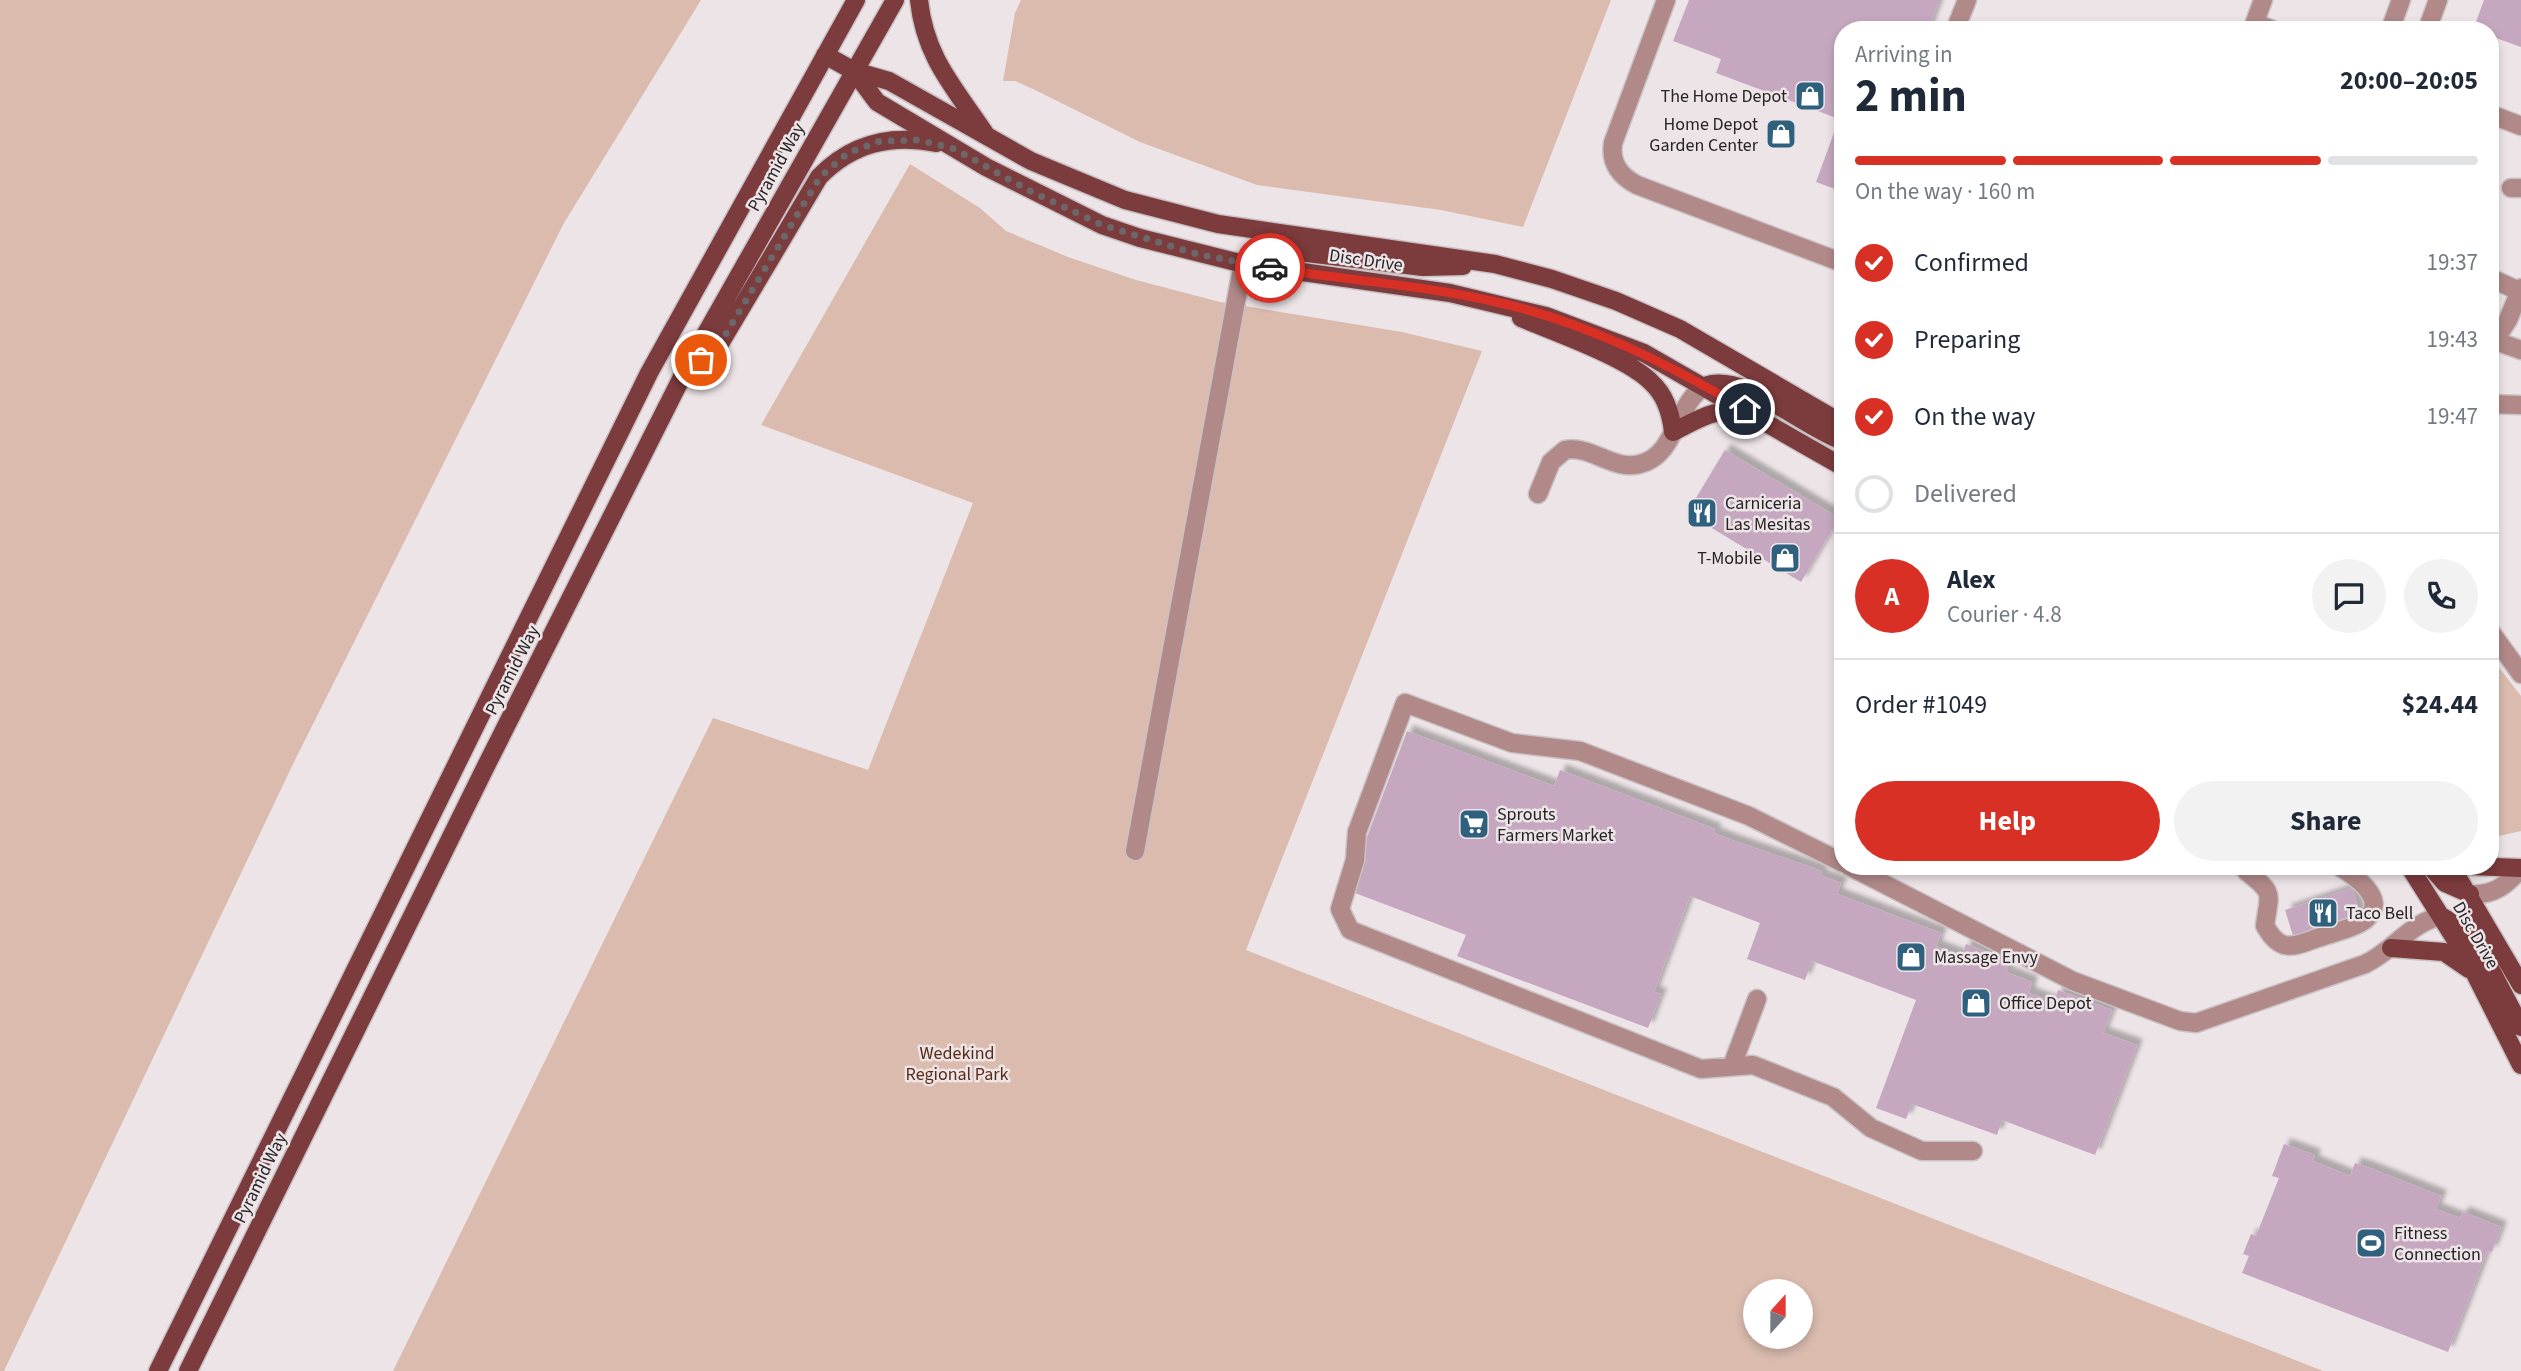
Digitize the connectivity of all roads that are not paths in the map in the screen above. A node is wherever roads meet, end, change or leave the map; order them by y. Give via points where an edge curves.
1 (856, 0) edge
2 (895, 0) edge
3 (919, 0) edge
4 (1666, 0) edge
5 (1967, 0) edge
6 (2263, 0) edge
7 (2401, 0) edge
8 (2438, 0) edge
9 (1959, 21) edge
10 (2255, 21) edge
11 (2393, 21) edge
12 (2430, 21) edge
13 (825, 55) junction
14 (854, 71) junction
15 (2499, 117) edge
16 (2521, 126) edge
17 (988, 137) junction
18 (955, 149) junction
19 (1834, 260) edge
20 (1243, 263) junction
21 (1495, 264) junction
22 (2499, 281) edge
23 (2521, 290) edge
24 (1450, 293) junction
25 (2499, 330) edge
26 (2499, 344) edge
27 (2521, 349) edge
28 (687, 367) junction
29 (1705, 386) junction
30 (2499, 404) edge
31 (2521, 405) edge
32 (1834, 419) edge
33 (1772, 426) junction
34 (1674, 432) junction
35 (1834, 438) edge
36 (1834, 462) edge
37 (1538, 494) dead end
38 (2499, 643) edge
39 (2521, 674) edge
40 (1136, 851) dead end
41 (1834, 858) edge
42 (2499, 867) edge
43 (2521, 868) edge
44 (1867, 875) edge
45 (2249, 875) edge
46 (2352, 875) edge
47 (2415, 875) edge
48 (2438, 875) edge
49 (2457, 875) edge
50 (2470, 894) junction
51 (2441, 916) junction
52 (2391, 948) junction
53 (2474, 973) junction
54 (2521, 985) edge
55 (1757, 999) dead end
56 (2521, 1027) edge
57 (2521, 1065) edge
58 (1732, 1066) junction
59 (1973, 1151) dead end
60 (158, 1371) edge
61 (188, 1371) edge

1 - 13 main road, Pyramid Way
2 - 14 main road, Pyramid Way
3 - 17 main road via 924,34 935,62
4 - 19 street via 1613,143 1619,172 1637,185
5 - 9 street
6 - 10 street
7 - 11 street
8 - 12 street
13 - 14 main road, Disc Drive
13 - 60 main road, Pyramid Way via 649,373
14 - 17 main road, Disc Drive via 889,80
14 - 18 main road, Disc Drive via 877,102
14 - 28 main road, Pyramid Way
15 - 16 street
17 - 21 main road, Disc Drive via 1079,182 1174,214 1259,231
18 - 20 main road, Disc Drive via 1102,225
18 - 28 main road via 919,140 880,141 832,163 715,352
20 - 21 main road via 1282,250 1423,267
20 - 24 main road, Disc Drive
20 - 40 street
21 - 32 main road, Disc Drive via 1573,286 1659,320
22 - 23 street
23 - 25 street
24 - 29 main road, Disc Drive via 1593,331
24 - 34 main road via 1600,352 1648,379 1668,405
26 - 27 street
28 - 61 main road, Pyramid Way
29 - 33 main road, Disc Drive
29 - 34 street via 1691,397
29 - 35 main road via 1735,384
30 - 31 street
33 - 34 main road via 1728,410
33 - 36 main road, Disc Drive
34 - 37 street via 1657,454 1640,464 1565,450 1551,462
38 - 39 street
41 - 58 street via 1749,816 1580,751 1525,747 1405,703 1357,832 1355,860 1340,909 1350,930 1701,1069
42 - 43 main road
43 - 50 street via 2490,893
44 - 52 street via 2073,981 2180,1021 2210,1020 2365,964
45 - 46 street via 2269,893 2265,926 2285,945 2366,919 2373,903 2363,882
47 - 51 main road, Disc Drive
48 - 50 main road
49 - 50 main road, Disc Drive
50 - 54 main road, Disc Drive
51 - 52 street via 2411,930
51 - 53 main road, Disc Drive
51 - 56 main road via 2472,934
52 - 53 main road via 2444,952
53 - 57 main road, Disc Drive
55 - 58 street
58 - 59 street via 1752,1065 1833,1097 1871,1128 1922,1150

